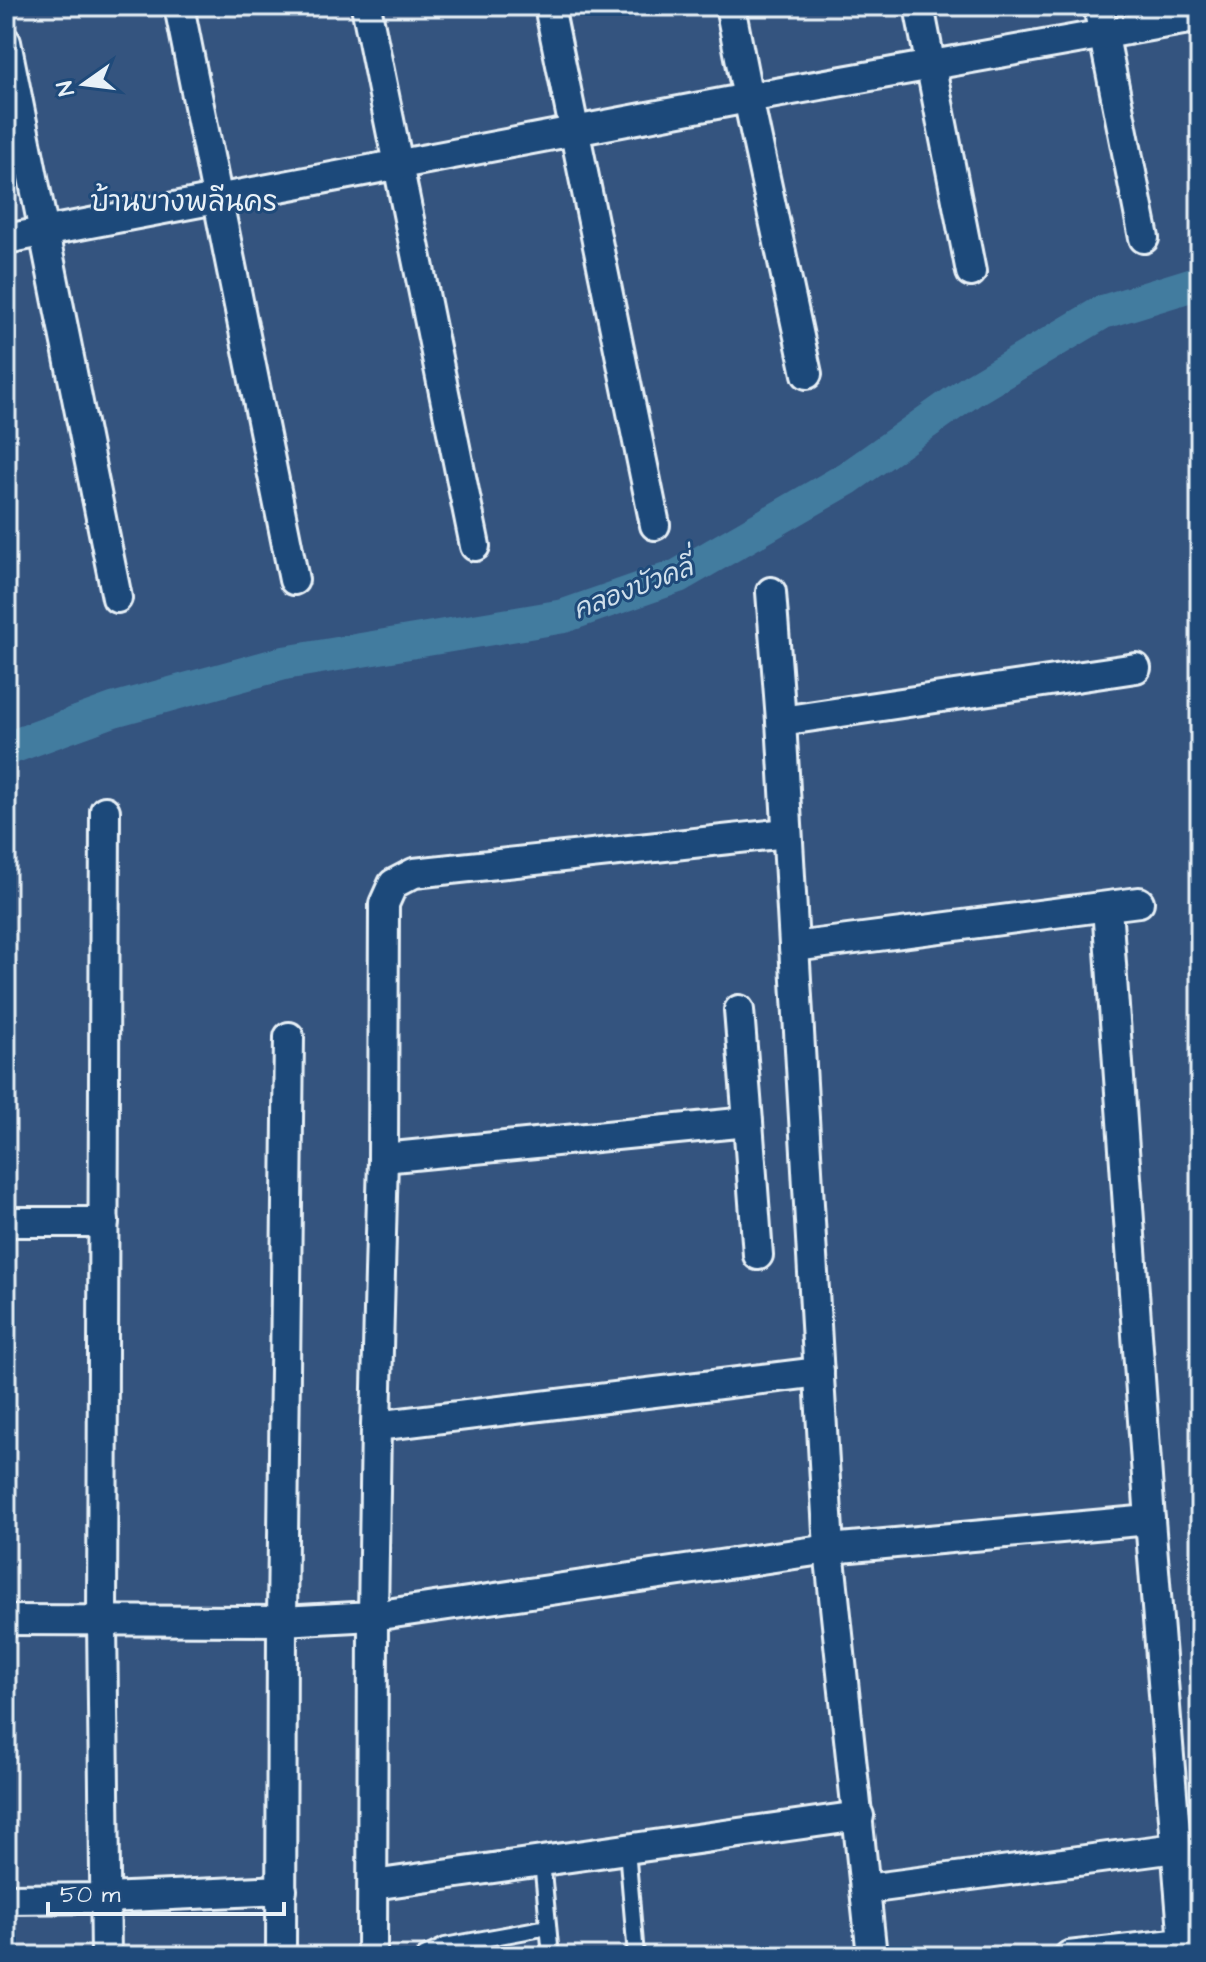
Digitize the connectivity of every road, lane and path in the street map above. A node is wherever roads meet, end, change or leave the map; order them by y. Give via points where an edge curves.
1 (179, 6) edge
2 (366, 6) edge
3 (549, 6) edge
4 (730, 6) edge
5 (919, 6) edge
6 (1098, 6) edge
7 (1200, 17) edge
8 (1103, 35) junction
9 (6, 42) edge
10 (930, 66) junction
11 (748, 98) junction
12 (575, 132) junction
13 (397, 165) junction
14 (219, 199) junction
15 (44, 232) junction
16 (1144, 238) dead end
17 (6, 239) edge
18 (971, 272) dead end
19 (807, 374) dead end
20 (655, 525) dead end
21 (475, 546) dead end
22 (294, 580) dead end
23 (771, 592) dead end
24 (117, 598) dead end
25 (1136, 668) dead end
26 (781, 721) junction
27 (105, 811) dead end
28 (787, 833) junction
29 (1139, 902) dead end
30 (1107, 907) junction
31 (794, 947) junction
32 (739, 1010) dead end
33 (289, 1037) dead end
34 (748, 1122) junction
35 (383, 1158) junction
36 (6, 1222) edge
37 (104, 1222) junction
38 (758, 1255) dead end
39 (819, 1372) junction
40 (376, 1426) junction
41 (1150, 1520) junction
42 (829, 1549) junction
43 (373, 1616) junction
44 (6, 1620) edge
45 (102, 1621) junction
46 (282, 1621) junction
47 (859, 1816) junction
48 (1176, 1848) junction
49 (627, 1849) junction
50 (542, 1861) junction
51 (373, 1885) junction
52 (866, 1889) junction
53 (282, 1890) junction
54 (106, 1898) junction
55 (6, 1899) edge
56 (548, 1927) junction
57 (1190, 1946) edge
58 (106, 1956) edge
59 (281, 1956) edge
60 (372, 1956) edge
61 (424, 1956) edge
62 (551, 1956) edge
63 (636, 1956) edge
64 (872, 1956) edge
65 (1069, 1956) edge

1 - 14 street
2 - 13 street
3 - 12 street
4 - 11 street
5 - 10 street
6 - 8 street
7 - 8 street
8 - 10 street
8 - 16 street
9 - 15 street
10 - 11 street
10 - 18 street
11 - 12 street
11 - 19 street
12 - 13 street
12 - 20 street
13 - 14 street
13 - 21 street
14 - 15 street
14 - 22 street
15 - 17 street
15 - 24 street
23 - 26 street
25 - 26 street
26 - 28 street
27 - 37 street
28 - 31 street
28 - 35 street via 414,873 393,884 384,904
29 - 30 street
30 - 31 street
30 - 41 street
31 - 39 street
32 - 34 street
33 - 46 street
34 - 35 street
34 - 38 street
35 - 40 street
36 - 37 street
37 - 45 street
39 - 40 street
39 - 42 street
40 - 43 street
41 - 42 street
41 - 48 street
42 - 43 street
42 - 47 street
43 - 46 street
43 - 51 street
44 - 45 street
45 - 46 street
45 - 54 street
46 - 53 street
47 - 49 street
47 - 52 street
48 - 52 street
48 - 57 street
49 - 50 street
49 - 63 lane
50 - 51 street
50 - 56 lane
51 - 60 street
52 - 64 street
53 - 54 street
53 - 59 street
54 - 55 street
54 - 58 street
56 - 61 lane via 445,1946
56 - 62 lane
57 - 65 street

